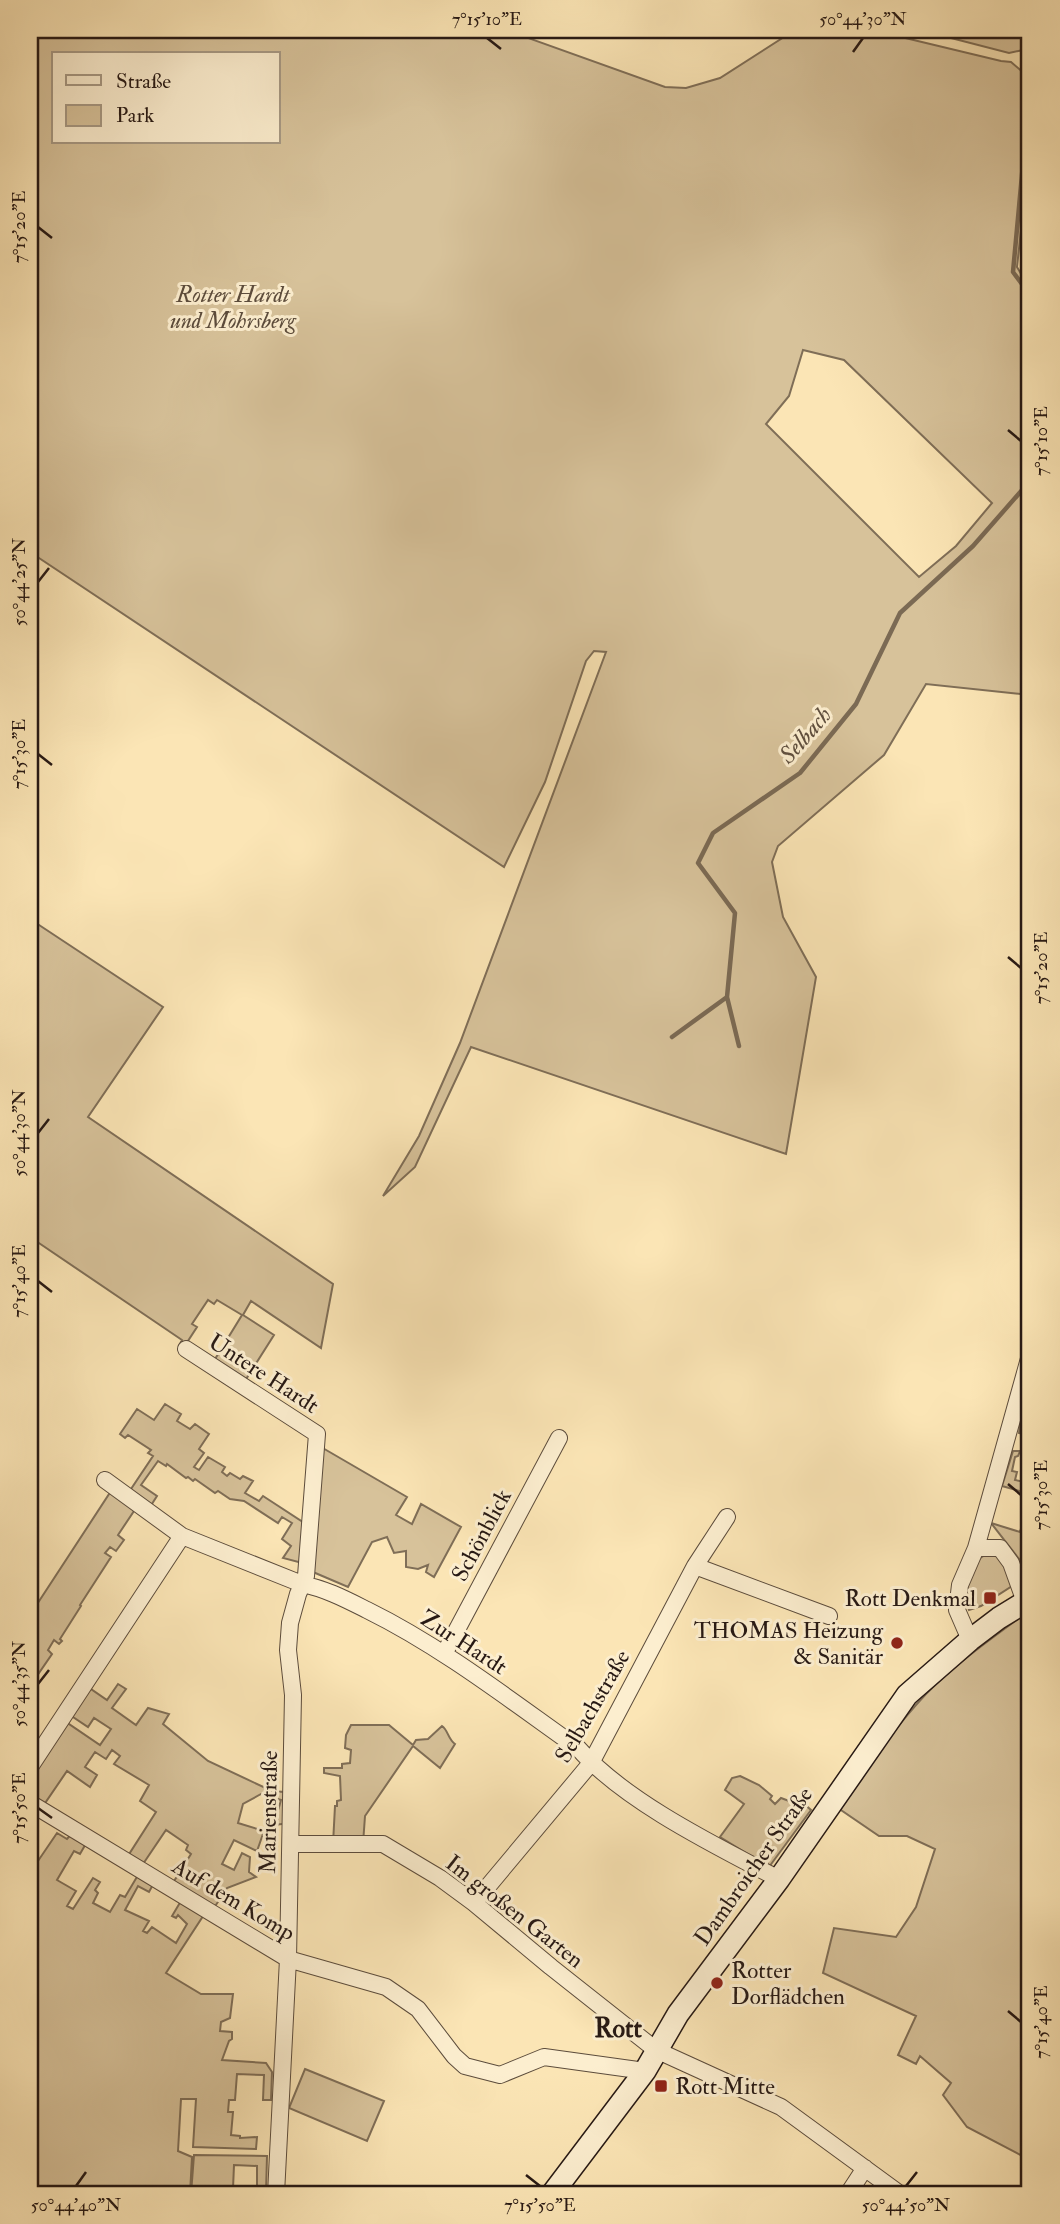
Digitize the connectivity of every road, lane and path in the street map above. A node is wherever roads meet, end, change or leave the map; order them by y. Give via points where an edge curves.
1 (186, 1349) dead end
2 (1030, 1355) edge
3 (317, 1434) joint
4 (559, 1438) dead end
5 (105, 1480) dead end
6 (727, 1517) dead end
7 (182, 1536) junction
8 (976, 1548) junction
9 (695, 1566) junction
10 (302, 1584) junction
11 (1028, 1601) edge
12 (829, 1616) dead end
13 (970, 1640) junction
14 (444, 1654) junction
15 (591, 1763) junction
16 (30, 1768) edge
17 (30, 1803) edge
18 (291, 1844) junction
19 (779, 1879) junction
20 (474, 1903) junction
21 (288, 1959) junction
22 (656, 2050) junction
23 (645, 2071) junction
24 (865, 2168) junction
25 (276, 2194) edge
26 (552, 2194) edge
27 (848, 2194) edge
28 (900, 2194) edge

1 - 3 street, Untere Hardt
2 - 8 street
3 - 10 street, Marienstraße
4 - 14 street, Schönblick
5 - 7 street, Zur Hardt
6 - 9 street, Selbachstraße
7 - 10 street, Zur Hardt
7 - 16 street
8 - 11 street via 1000,1548
8 - 13 street via 960,1585 957,1610
9 - 12 street
9 - 15 street, Selbachstraße
10 - 14 street, Zur Hardt via 323,1588 388,1620
10 - 18 street, Marienstraße via 290,1623 288,1650 293,1695
11 - 13 street, Dambroicher Straße
13 - 19 street, Dambroicher Straße via 907,1695
14 - 15 street, Zur Hardt via 578,1748
15 - 19 street, Zur Hardt via 647,1805
15 - 20 street, Selbachstraße
17 - 21 street, Auf dem Komp
18 - 20 street, Im großen Garten via 383,1844
18 - 21 street, Marienstraße
19 - 22 street, Dambroicher Straße
20 - 22 street, Im großen Garten
21 - 23 street, Auf dem Komp via 386,1987 418,2009 465,2066 500,2075 544,2057
21 - 25 street, Marienstraße
22 - 23 street, Dambroicher Straße
22 - 24 street, Im großen Garten via 781,2107
23 - 26 street, Dambroicher Straße
24 - 27 street
24 - 28 street, Im großen Garten

